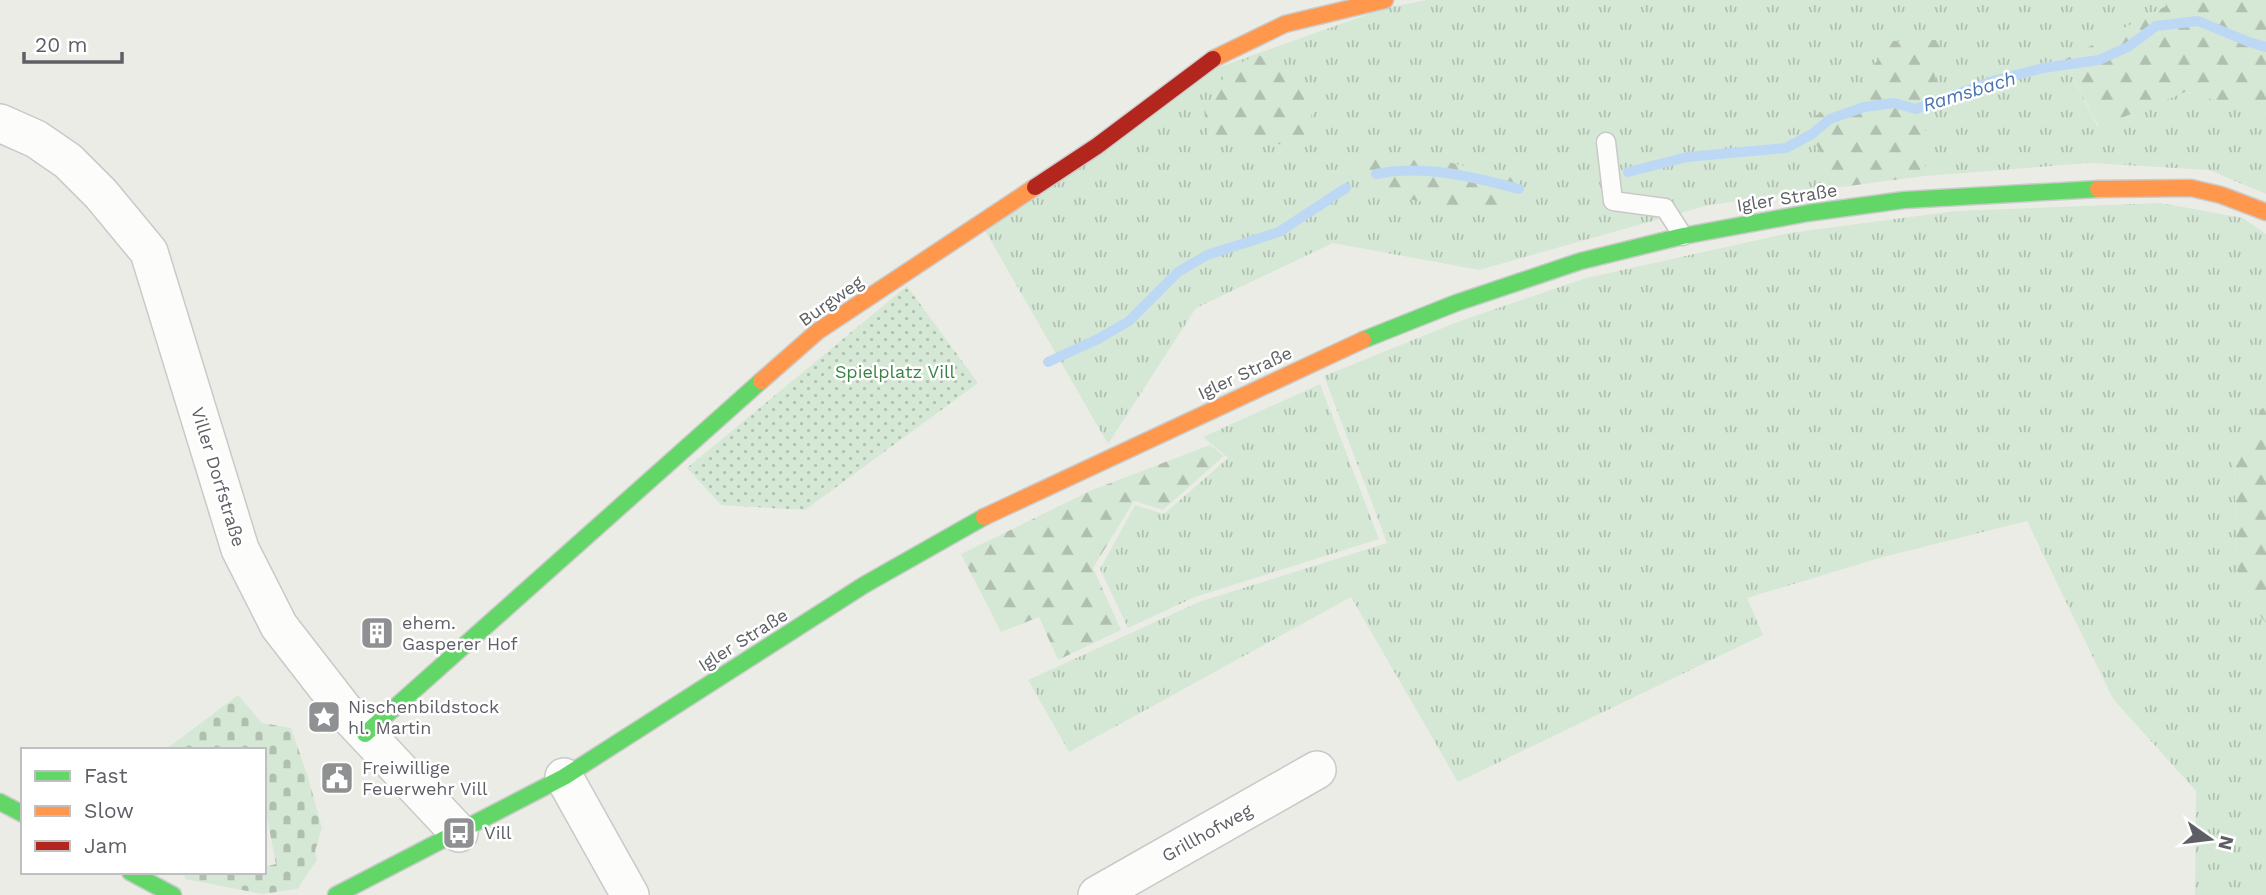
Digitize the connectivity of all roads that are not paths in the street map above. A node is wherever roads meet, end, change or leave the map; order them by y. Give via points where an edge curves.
1 (1385, 0) edge
2 (0, 123) edge
3 (1606, 142) dead end
4 (2266, 212) edge
5 (1683, 236) junction
6 (365, 734) junction
7 (1317, 771) dead end
8 (564, 776) junction
9 (0, 802) edge
10 (21, 813) edge
11 (459, 832) junction
12 (134, 874) edge
13 (172, 895) edge
14 (337, 895) edge
15 (631, 895) edge
16 (1097, 895) edge

1 - 6 main road, Burgweg via 1285,24 1218,55 1097,146 818,331
2 - 6 street, Viller Dorfstraße via 36,139 68,161 149,252 240,549 279,626
3 - 5 lane via 1613,201 1665,208
4 - 5 main road, Igler Straße via 2190,188 2090,188 1904,200
5 - 8 main road, Igler Straße via 1581,261 1380,332 982,518 840,600
6 - 11 street, Viller Dorfstraße
7 - 16 street, Grillhofweg
8 - 11 main road, Igler Straße
8 - 15 street
9 - 10 main road
11 - 14 main road, Igler Straße
12 - 13 main road

